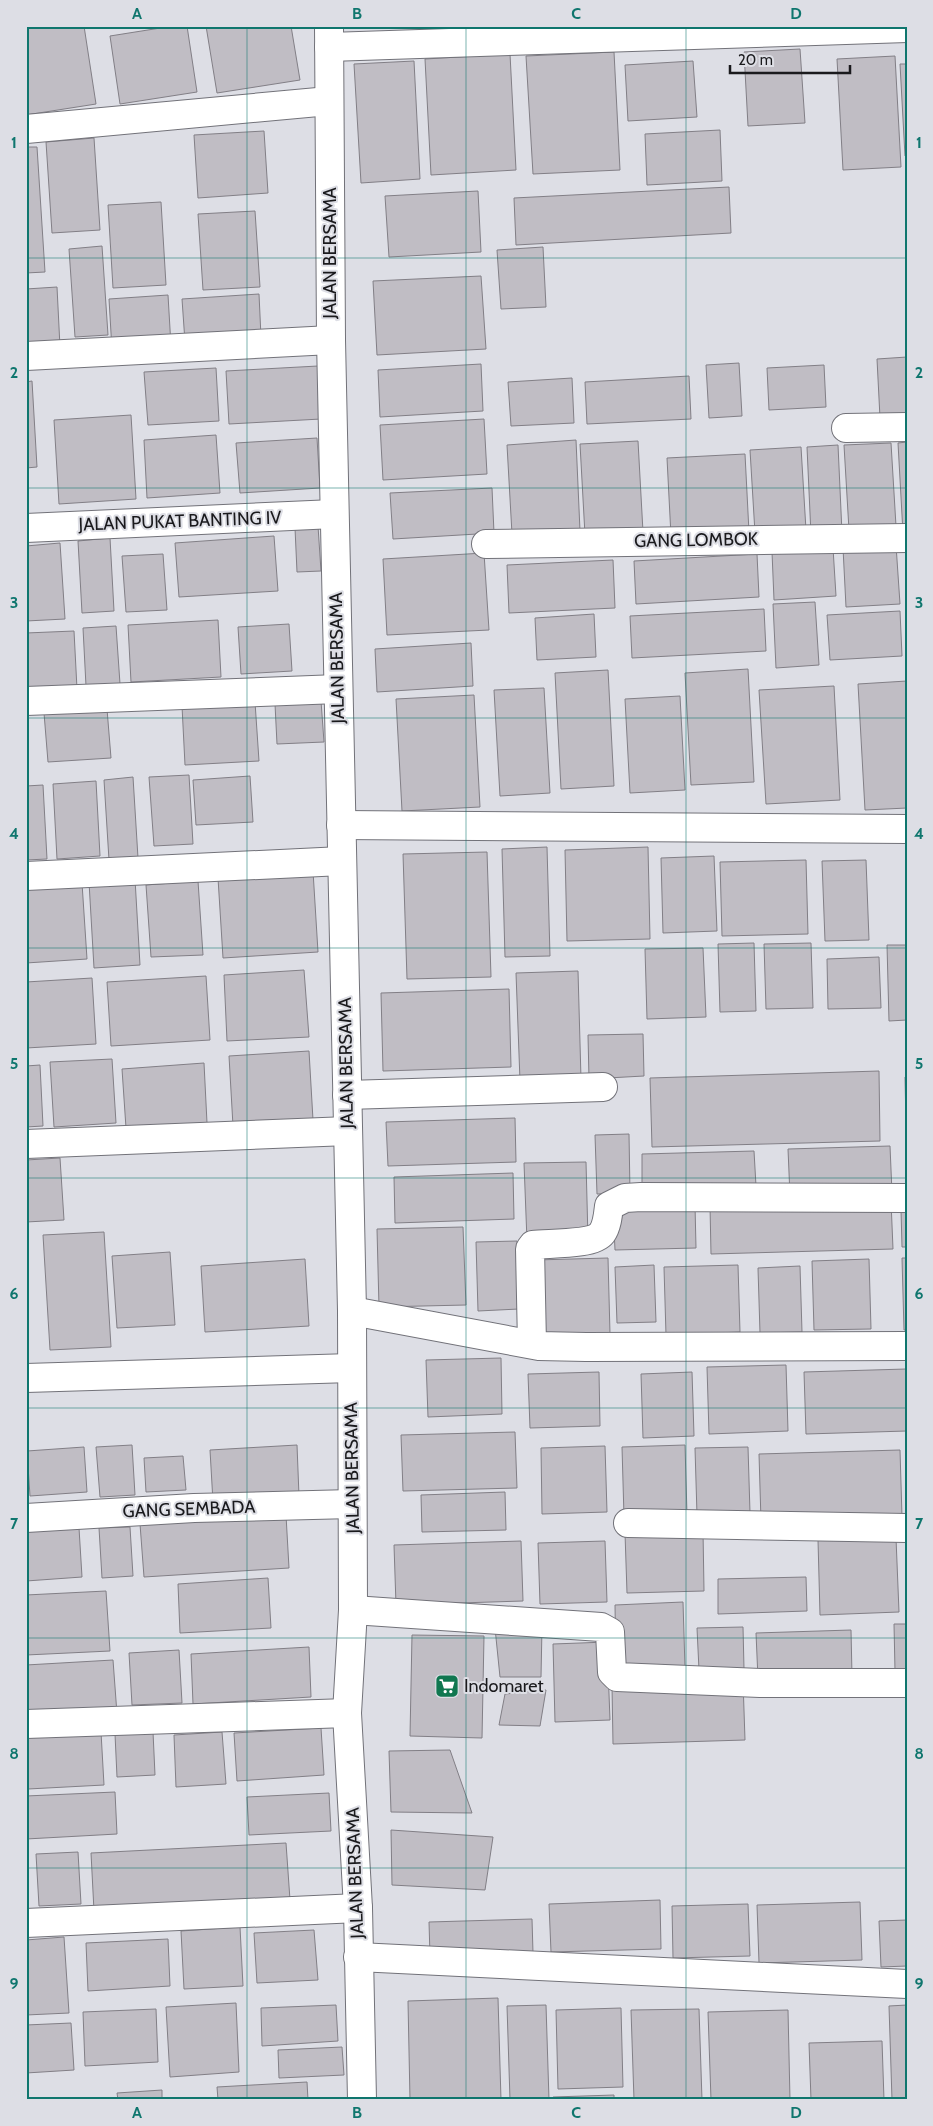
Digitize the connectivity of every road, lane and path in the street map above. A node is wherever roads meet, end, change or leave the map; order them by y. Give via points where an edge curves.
1 (907, 28) edge
2 (329, 37) edge
3 (329, 102) junction
4 (26, 128) edge
5 (331, 340) junction
6 (26, 356) edge
7 (907, 427) edge
8 (846, 428) dead end
9 (334, 514) junction
10 (26, 528) edge
11 (907, 538) edge
12 (486, 544) dead end
13 (338, 689) junction
14 (26, 701) edge
15 (341, 824) junction
16 (907, 830) edge
17 (342, 861) junction
18 (26, 876) edge
19 (603, 1086) dead end
20 (347, 1095) junction
21 (348, 1131) junction
22 (26, 1144) edge
23 (907, 1198) edge
24 (352, 1311) junction
25 (532, 1344) junction
26 (907, 1346) edge
27 (350, 1368) junction
28 (26, 1378) edge
29 (352, 1504) junction
30 (26, 1518) edge
31 (628, 1523) dead end
32 (907, 1528) edge
33 (353, 1610) junction
34 (907, 1683) edge
35 (347, 1714) junction
36 (26, 1724) edge
37 (358, 1908) junction
38 (26, 1923) edge
39 (358, 1957) junction
40 (907, 1984) edge
41 (362, 2100) edge

1 - 2 street
2 - 3 street, JALAN BERSAMA
3 - 4 street
3 - 5 street, JALAN BERSAMA
5 - 6 street
5 - 9 street, JALAN BERSAMA
7 - 8 street
9 - 10 street, JALAN PUKAT BANTING IV
9 - 13 street, JALAN BERSAMA
11 - 12 street, GANG LOMBOK
13 - 14 street
13 - 15 street, JALAN BERSAMA
15 - 16 street
15 - 17 street, JALAN BERSAMA
17 - 18 street
17 - 20 street, JALAN BERSAMA
19 - 20 street
20 - 21 street, JALAN BERSAMA
21 - 22 street
21 - 24 street, JALAN BERSAMA
23 - 25 street via 625,1198 609,1206 606,1224 601,1234 592,1240 534,1245 530,1249
24 - 25 street
24 - 27 street, JALAN BERSAMA
25 - 26 street via 586,1347
27 - 28 street
27 - 29 street, JALAN BERSAMA
29 - 30 street, GANG SEMBADA via 194,1508
29 - 33 street, JALAN BERSAMA
31 - 32 street
33 - 34 street via 601,1627 610,1632 612,1672 617,1677
33 - 35 street, JALAN BERSAMA
35 - 36 street
35 - 37 street, JALAN BERSAMA
37 - 38 street
37 - 39 street, JALAN BERSAMA
39 - 40 street
39 - 41 street, JALAN BERSAMA

